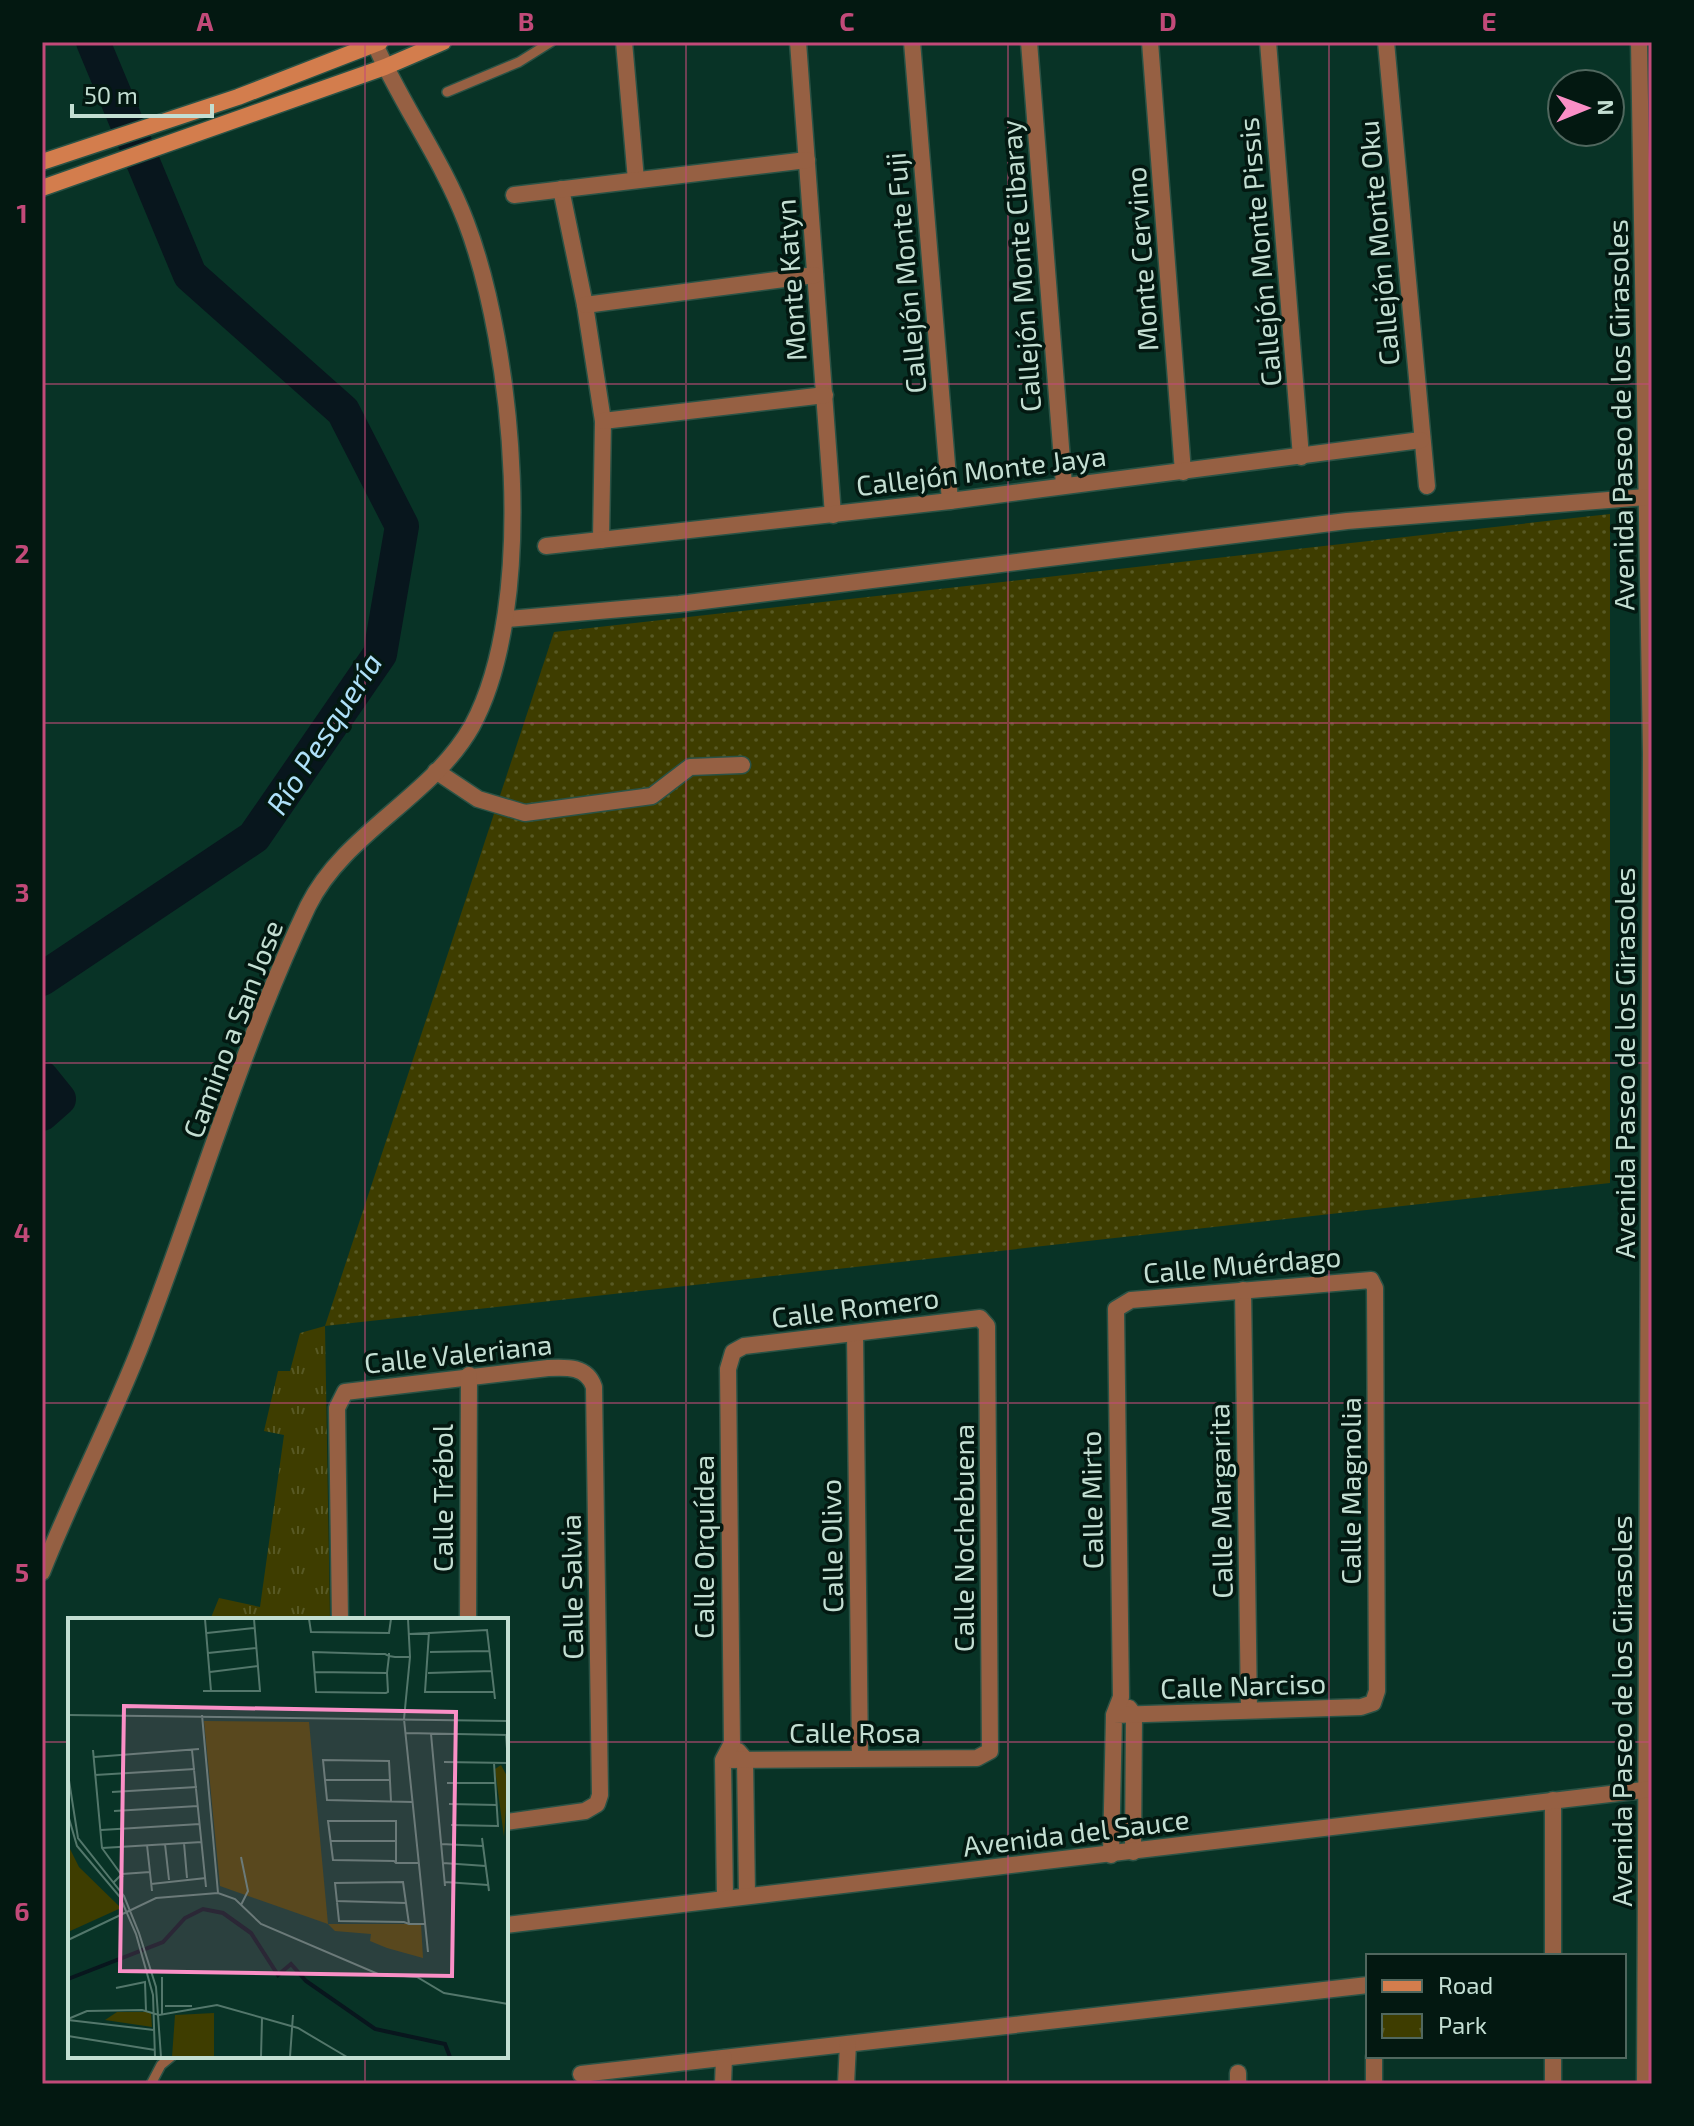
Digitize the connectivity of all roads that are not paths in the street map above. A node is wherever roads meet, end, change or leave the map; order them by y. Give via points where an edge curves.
1 (443, 42) edge
2 (551, 42) edge
3 (624, 42) edge
4 (798, 42) edge
5 (912, 42) edge
6 (1029, 42) edge
7 (1150, 42) edge
8 (1268, 42) edge
9 (1386, 42) edge
10 (1639, 42) edge
11 (376, 43) edge
12 (385, 67) junction
13 (447, 92) dead end
14 (807, 160) junction
15 (42, 162) edge
16 (636, 180) junction
17 (42, 188) edge
18 (561, 189) junction
19 (514, 195) dead end
20 (815, 275) junction
21 (585, 305) junction
22 (825, 395) junction
23 (603, 421) junction
24 (1421, 440) junction
25 (1301, 457) junction
26 (1183, 472) junction
27 (1064, 485) junction
28 (1427, 486) dead end
29 (1646, 497) junction
30 (950, 501) junction
31 (833, 515) junction
32 (601, 540) junction
33 (546, 546) dead end
34 (507, 619) junction
35 (1651, 711) edge
36 (1652, 753) edge
37 (742, 765) dead end
38 (436, 771) junction
39 (1371, 1280) joint
40 (1243, 1290) junction
41 (1120, 1304) joint
42 (984, 1320) joint
43 (855, 1334) junction
44 (733, 1352) joint
45 (583, 1372) joint
46 (469, 1375) junction
47 (42, 1572) edge
48 (340, 1618) edge
49 (468, 1618) edge
50 (1121, 1697) junction
51 (1373, 1703) joint
52 (1249, 1710) junction
53 (1114, 1715) junction
54 (1134, 1715) junction
55 (732, 1743) junction
56 (987, 1755) joint
57 (860, 1757) junction
58 (745, 1759) junction
59 (723, 1760) junction
60 (1649, 1790) edge
61 (1553, 1800) junction
62 (508, 1822) edge
63 (1133, 1852) junction
64 (1111, 1855) junction
65 (747, 1895) junction
66 (725, 1898) junction
67 (508, 1925) edge
68 (1553, 1954) edge
69 (1366, 1985) edge
70 (848, 2044) junction
71 (170, 2058) edge
72 (724, 2058) junction
73 (1374, 2058) edge
74 (1553, 2058) edge
75 (581, 2074) dead end
76 (603, 2078) edge
77 (151, 2084) edge
78 (723, 2084) edge
79 (846, 2084) edge
80 (1374, 2084) edge
81 (1553, 2084) edge
82 (1645, 2084) edge

1 - 12 street
2 - 13 lane via 519,62
3 - 16 street
4 - 14 street, Monte Katyn
5 - 30 street, Callejón Monte Fuji
6 - 27 street, Callejón Monte Cibaray
7 - 26 street, Monte Cervino
8 - 25 street, Callejón Monte Pissis
9 - 24 street, Callejón Monte Oku
10 - 29 street, Avenida Paseo de los Girasoles
11 - 12 street, Camino a San Jose
11 - 15 street via 238,97
12 - 17 street
12 - 34 street, Camino a San Jose via 466,223 502,355 512,485
14 - 16 street
14 - 20 street, Monte Katyn
16 - 18 street
18 - 19 street
18 - 21 street
20 - 21 street
20 - 22 street, Monte Katyn
21 - 23 street
22 - 23 street
22 - 31 street, Monte Katyn
23 - 32 street
24 - 25 street, Callejón Monte Jaya
24 - 28 street, Callejón Monte Oku
25 - 26 street, Callejón Monte Jaya
26 - 27 street, Callejón Monte Jaya
27 - 30 street, Callejón Monte Jaya
29 - 34 street via 1303,526 740,597
29 - 35 street, Avenida Paseo de los Girasoles
30 - 31 street, Callejón Monte Jaya
31 - 32 street, Callejón Monte Jaya
32 - 33 street, Callejón Monte Jaya
34 - 38 street, Camino a San Jose via 488,690 471,728
35 - 36 street, Avenida Paseo de los Girasoles
36 - 60 street, Avenida Paseo de los Girasoles
37 - 38 street via 690,767 652,796 525,813 478,799
38 - 47 street, Camino a San Jose via 339,862 306,912 276,975 148,1329
39 - 40 street, Calle Muérdago
39 - 51 street, Calle Magnolia via 1377,1691
40 - 41 street, Calle Muérdago
40 - 52 street, Calle Margarita
41 - 50 street, Calle Mirto via 1113,1316
42 - 43 street, Calle Romero
42 - 56 street, Calle Nochebuena
43 - 44 street, Calle Romero via 744,1346
43 - 57 street, Calle Olivo
44 - 55 street, Calle Orquídea via 728,1369
45 - 46 street, Calle Valeriana via 548,1368
45 - 62 street, Calle Salvia via 594,1387 600,1795 585,1811
46 - 48 street, Calle Valeriana via 353,1390 340,1398
46 - 49 street, Calle Trébol
50 - 53 street, Calle Mirto
50 - 54 street
51 - 52 street, Calle Narciso
52 - 54 street, Calle Narciso
53 - 54 street, Calle Narciso
53 - 64 street, Calle Mirto
54 - 63 street
55 - 58 street
55 - 59 street, Calle Orquídea
56 - 57 street, Calle Rosa
57 - 58 street, Calle Rosa
58 - 59 street, Calle Rosa
58 - 65 street
59 - 66 street, Calle Orquídea
60 - 61 street, Avenida del Sauce
60 - 82 street, Avenida Paseo de los Girasoles
61 - 63 street, Avenida del Sauce
61 - 68 street
63 - 64 street, Avenida del Sauce
64 - 65 street, Avenida del Sauce
65 - 66 street, Avenida del Sauce
66 - 67 street, Avenida del Sauce
69 - 70 street
70 - 72 street
70 - 79 street
71 - 77 lane
72 - 76 street
72 - 78 street
73 - 80 street
74 - 81 street
75 - 76 street

